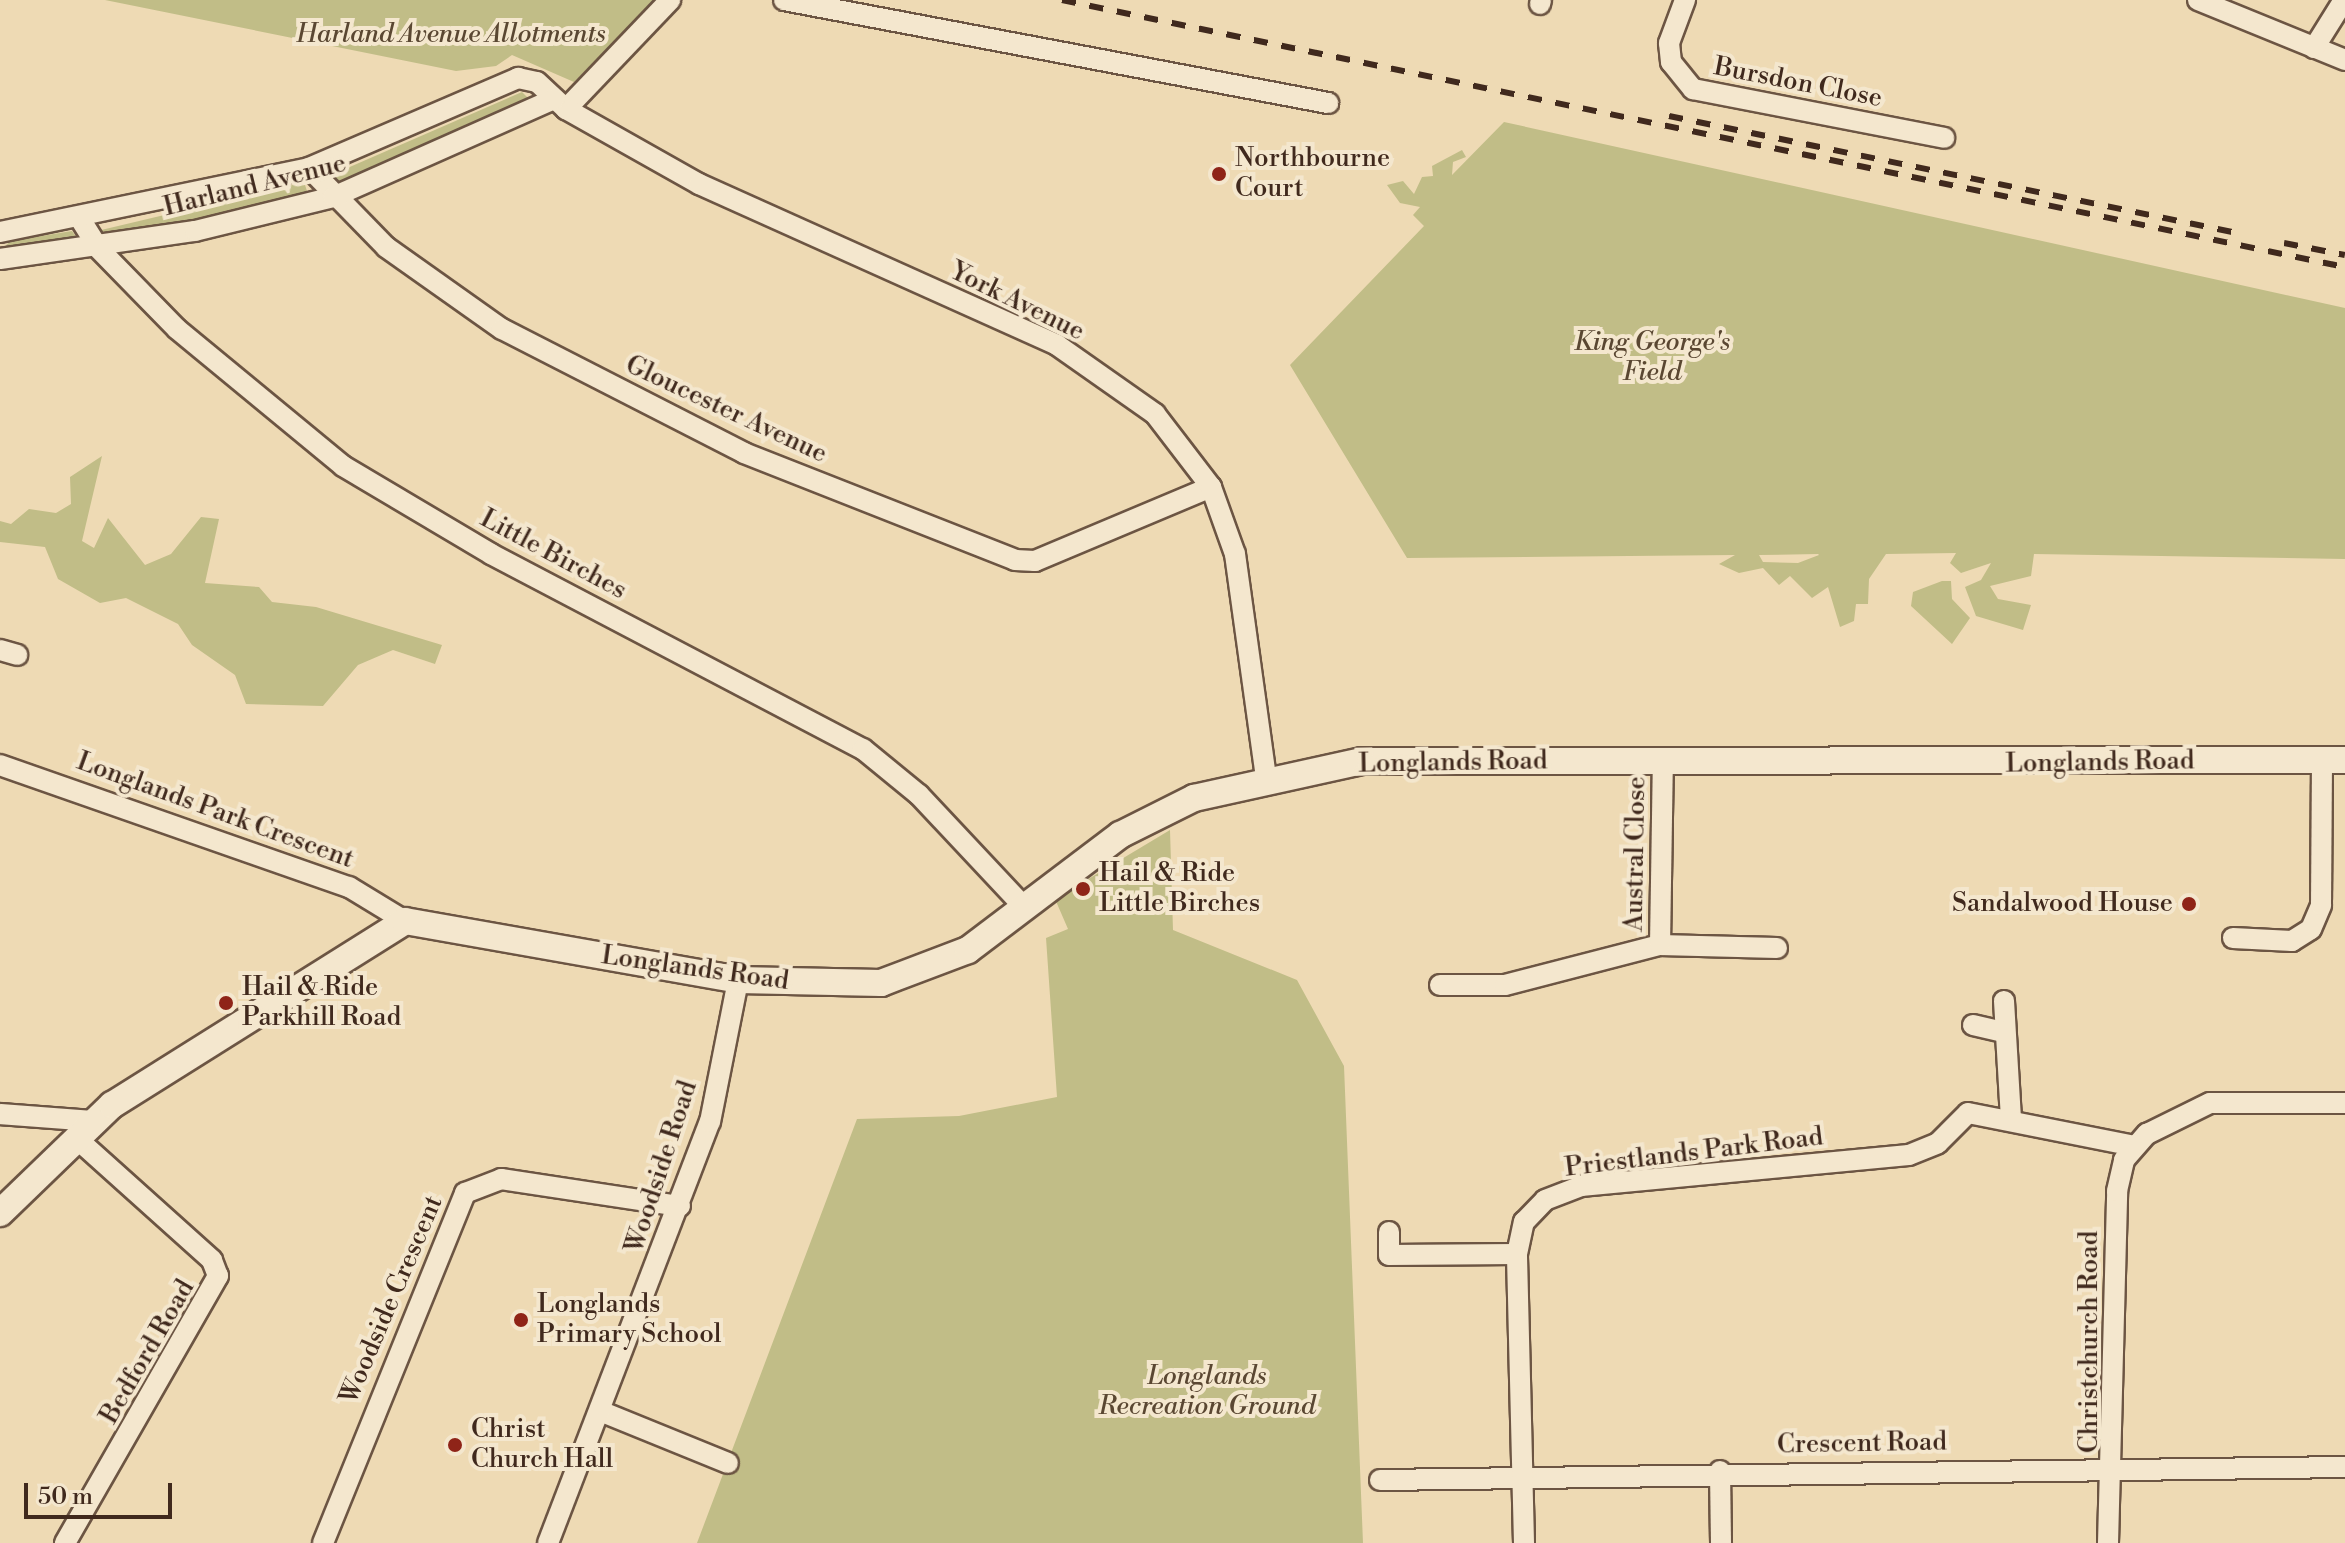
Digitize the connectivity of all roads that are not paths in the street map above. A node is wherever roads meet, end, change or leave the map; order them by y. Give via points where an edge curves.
1 (670, 0) edge
2 (784, 0) edge
3 (1685, 0) edge
4 (2198, 0) edge
5 (2344, 0) edge
6 (2314, 48) junction
7 (2345, 60) edge
8 (507, 84) joint
9 (1328, 103) dead end
10 (560, 104) junction
11 (1944, 138) dead end
12 (309, 168) junction
13 (333, 197) junction
14 (79, 217) junction
15 (0, 232) edge
16 (98, 248) junction
17 (0, 259) edge
18 (1211, 487) junction
19 (2334, 760) edge
20 (1663, 763) junction
21 (0, 765) edge
22 (1266, 777) junction
23 (1024, 907) junction
24 (405, 921) junction
25 (2233, 938) dead end
26 (1660, 945) junction
27 (1777, 948) dead end
28 (738, 980) junction
29 (1440, 985) dead end
30 (2004, 1001) dead end
31 (1973, 1025) dead end
32 (2003, 1032) junction
33 (2345, 1103) edge
34 (0, 1114) edge
35 (2011, 1118) junction
36 (84, 1129) junction
37 (2134, 1146) junction
38 (680, 1206) junction
39 (0, 1213) edge
40 (1389, 1232) dead end
41 (1517, 1254) junction
42 (600, 1411) junction
43 (728, 1463) dead end
44 (2345, 1467) edge
45 (2115, 1468) junction
46 (1720, 1471) junction
47 (1523, 1473) junction
48 (1380, 1480) dead end
49 (65, 1543) edge
50 (323, 1543) edge
51 (548, 1543) edge
52 (1524, 1543) edge
53 (1721, 1543) edge
54 (2108, 1543) edge

1 - 10 street
2 - 9 street
3 - 11 street, Bursdon Close via 1669,43 1671,62 1693,89
4 - 6 street
5 - 6 street
6 - 7 street
8 - 10 street, York Avenue via 529,78
8 - 12 street, Harland Avenue
10 - 13 street, Harland Avenue
10 - 18 street, York Avenue via 699,184 1057,345 1155,414
12 - 13 street, Gloucester Avenue
12 - 14 street, Harland Avenue
13 - 16 street, Harland Avenue
13 - 18 street, Gloucester Avenue via 386,247 502,329 744,453 1015,560 1035,561
14 - 15 street, Harland Avenue
14 - 16 street, Little Birches
16 - 17 street, Harland Avenue
16 - 23 street, Little Birches via 177,329 343,466 491,554 863,749 919,795
18 - 22 street, York Avenue via 1235,554
19 - 20 street, Longlands Road
19 - 25 street via 2321,905 2311,929 2292,941
20 - 22 street, Longlands Road via 1362,761
20 - 26 street, Austral Close
21 - 24 street, Longlands Park Crescent via 349,887
22 - 23 street, Longlands Road via 1194,798 1120,835
23 - 28 street, Longlands Road via 968,950 881,983
24 - 28 street, Longlands Road
24 - 36 street via 240,1020
26 - 27 street, Austral Close
26 - 29 street, Austral Close via 1505,985
28 - 38 street, Woodside Road via 710,1122
30 - 32 street
31 - 32 street
32 - 35 street
33 - 37 street via 2210,1103
34 - 36 street
35 - 37 street, Priestlands Park Road
35 - 41 street, Priestlands Park Road via 1968,1113 1938,1143 1909,1155 1561,1192 1531,1211
36 - 39 street
36 - 49 street, Bedford Road via 212,1260 218,1276
37 - 45 street, Christchurch Road via 2117,1191
38 - 42 street, Woodside Road
38 - 50 street, Woodside Crescent via 501,1179 465,1193
40 - 41 street via 1389,1255
41 - 47 street, Priestlands Park Road
42 - 43 street
42 - 51 street, Woodside Road
44 - 45 street, Crescent Road
45 - 46 street, Crescent Road
45 - 54 street, Christchurch Road
46 - 47 street, Crescent Road
46 - 53 street
47 - 48 street, Crescent Road
47 - 52 street, Priestlands Park Road

